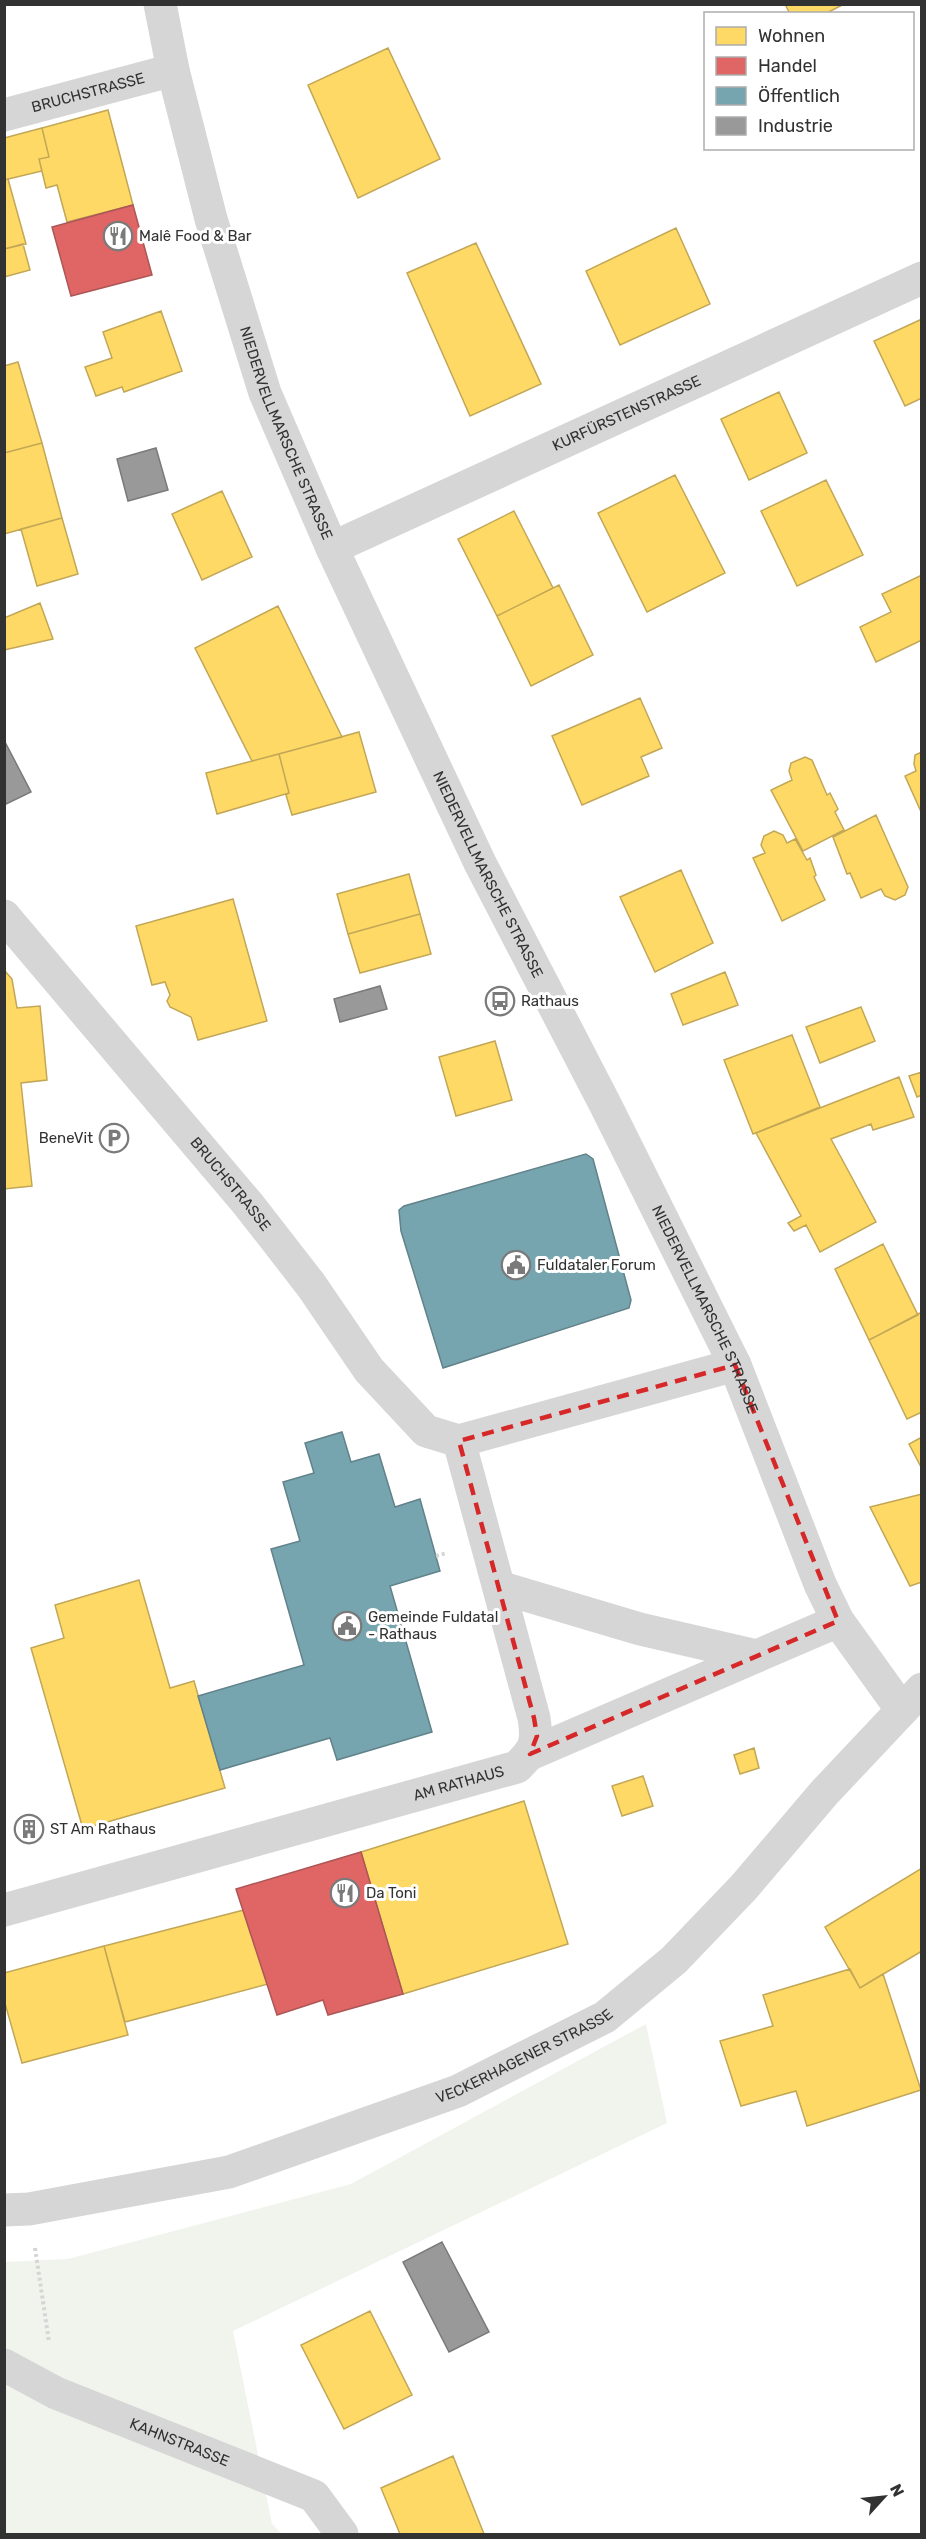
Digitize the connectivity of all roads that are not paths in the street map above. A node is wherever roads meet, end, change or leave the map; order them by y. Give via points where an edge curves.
1 (160, 4) edge
2 (173, 70) junction
3 (4, 115) edge
4 (921, 278) edge
5 (332, 548) junction
6 (4, 916) edge
7 (735, 1365) junction
8 (459, 1441) junction
9 (499, 1587) junction
10 (838, 1621) junction
11 (757, 1656) junction
12 (912, 1700) edge
13 (531, 1754) junction
14 (4, 1910) edge
15 (4, 2210) edge
16 (4, 2365) edge
17 (342, 2535) edge

1 - 2 street, NIEDERVELLMARSCHE STRASSE
2 - 3 street, BRUCHSTRASSE
2 - 5 street, NIEDERVELLMARSCHE STRASSE via 211,219 265,393
4 - 5 street, KURFÜRSTENSTRASSE
5 - 7 street, NIEDERVELLMARSCHE STRASSE via 480,862
6 - 8 street, BRUCHSTRASSE via 248,1203 369,1370 426,1431
7 - 8 street
7 - 10 street, NIEDERVELLMARSCHE STRASSE
8 - 9 street
9 - 11 street via 640,1629
9 - 13 street via 534,1718 537,1736
10 - 11 street, AM RATHAUS
10 - 12 street, NIEDERVELLMARSCHE STRASSE
11 - 13 street, AM RATHAUS
12 - 15 street, VECKERHAGENER STRASSE via 674,1960 605,2017 458,2091 229,2172 29,2209
13 - 14 street, AM RATHAUS via 517,1767 480,1779
16 - 17 street, KAHNSTRASSE via 56,2393 314,2496

